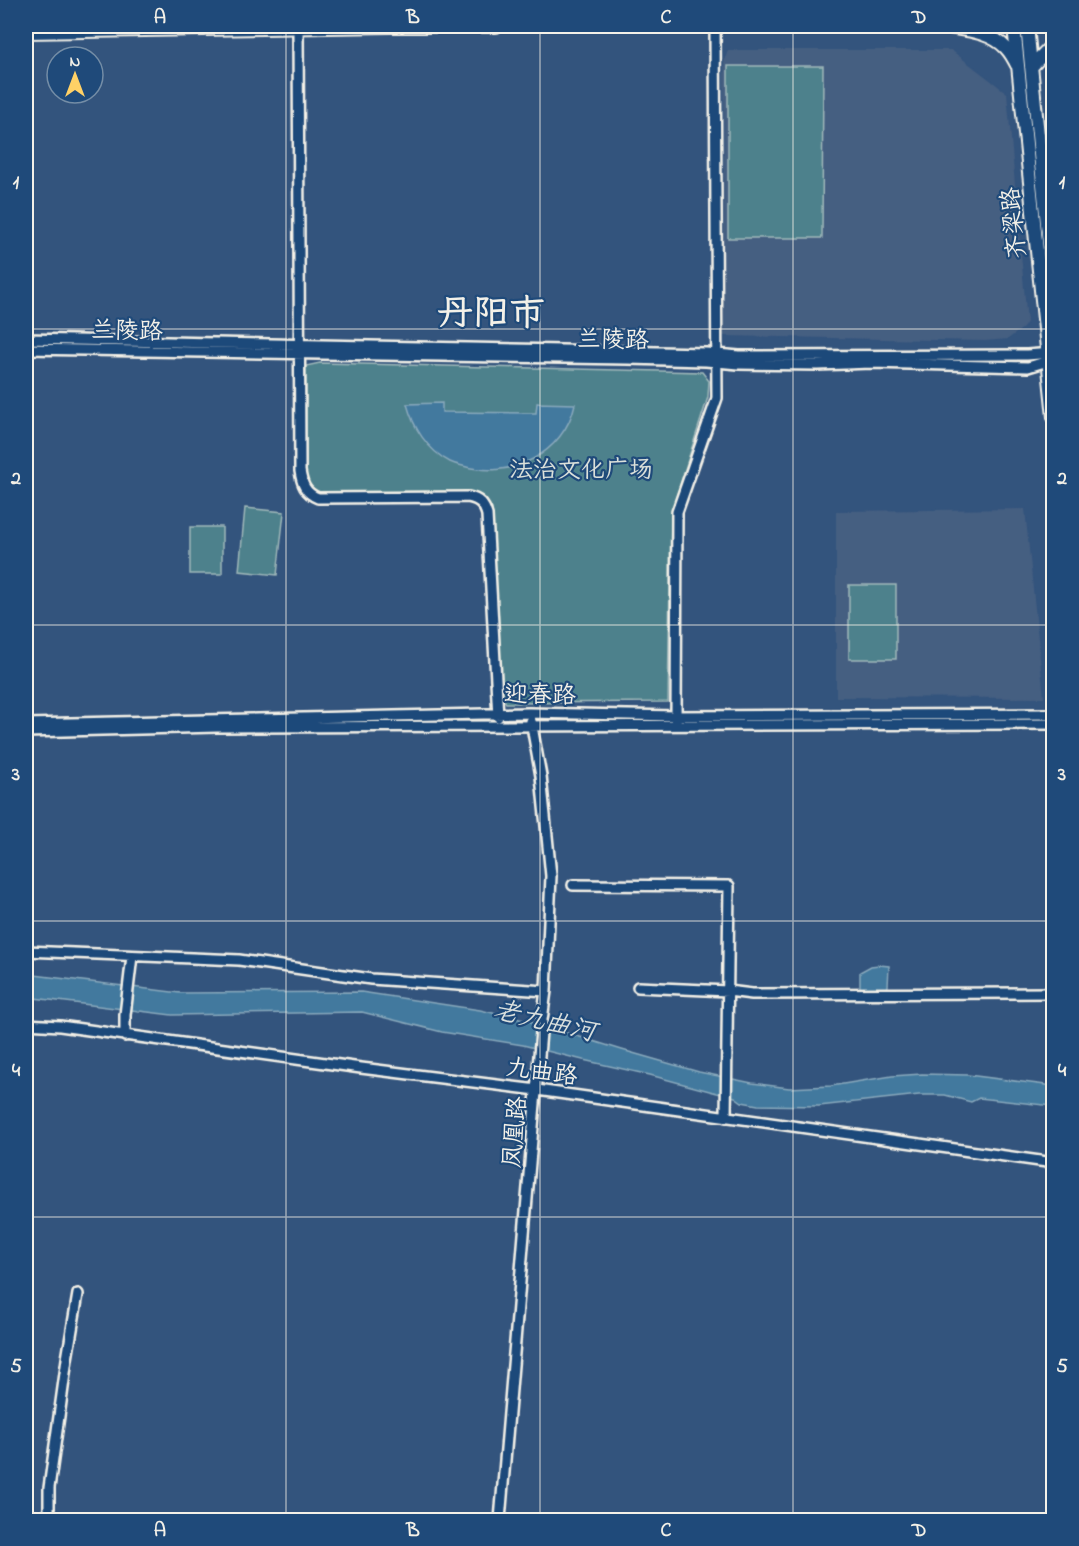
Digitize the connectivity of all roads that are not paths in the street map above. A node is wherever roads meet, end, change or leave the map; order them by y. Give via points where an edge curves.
1 (417, 26) edge
2 (425, 26) edge
3 (496, 26) edge
4 (715, 26) edge
5 (942, 26) edge
6 (1014, 26) edge
7 (1027, 26) edge
8 (298, 27) junction
9 (26, 32) edge
10 (1053, 43) edge
11 (1025, 66) junction
12 (1053, 293) edge
13 (26, 339) edge
14 (26, 349) edge
15 (299, 349) junction
16 (1050, 356) edge
17 (717, 358) junction
18 (1053, 417) edge
19 (498, 713) junction
20 (529, 713) junction
21 (1053, 714) edge
22 (676, 721) junction
23 (26, 724) edge
24 (1053, 724) edge
25 (498, 725) junction
26 (532, 725) junction
27 (26, 732) edge
28 (573, 885) dead end
29 (26, 951) edge
30 (132, 956) junction
31 (638, 987) dead end
32 (546, 991) junction
33 (728, 991) junction
34 (1053, 993) edge
35 (26, 1024) edge
36 (125, 1036) junction
37 (537, 1090) junction
38 (726, 1117) junction
39 (1053, 1163) edge
40 (78, 1294) dead end
41 (26, 1517) edge
42 (49, 1519) edge
43 (63, 1521) edge
44 (500, 1521) edge

1 - 2 main road
1 - 8 main road
2 - 3 main road
4 - 17 street
5 - 11 main road via 984,33
6 - 11 main road, 齐梁路
7 - 11 main road, 齐梁路
8 - 9 main road
8 - 15 street
10 - 11 main road
11 - 12 main road, 齐梁路
11 - 16 main road, 齐梁路
13 - 15 street, 兰陵路
14 - 15 street, 兰陵路
15 - 17 street, 兰陵路
15 - 19 street via 300,471 306,490 318,498 468,497 476,498 486,509
16 - 17 street, 兰陵路
16 - 18 main road, 齐梁路
17 - 22 street via 717,398 677,512
19 - 20 street, 迎春路
19 - 23 street, 迎春路
19 - 25 street
20 - 22 street, 迎春路
20 - 26 street, 凤凰路
21 - 22 street, 迎春路
22 - 24 street, 迎春路
22 - 26 street, 迎春路
25 - 26 street, 迎春路
25 - 27 street, 迎春路
26 - 32 street, 凤凰路 via 551,876
28 - 33 street via 729,886
29 - 30 street
30 - 32 street via 239,960 371,980
30 - 36 street
31 - 33 street
32 - 37 street, 凤凰路
33 - 34 street
33 - 38 street
35 - 36 street, 九曲路
36 - 37 street, 九曲路
37 - 38 street, 九曲路
37 - 44 street, 凤凰路
38 - 39 street, 九曲路
40 - 42 street via 49,1488
41 - 42 main road
42 - 43 main road

